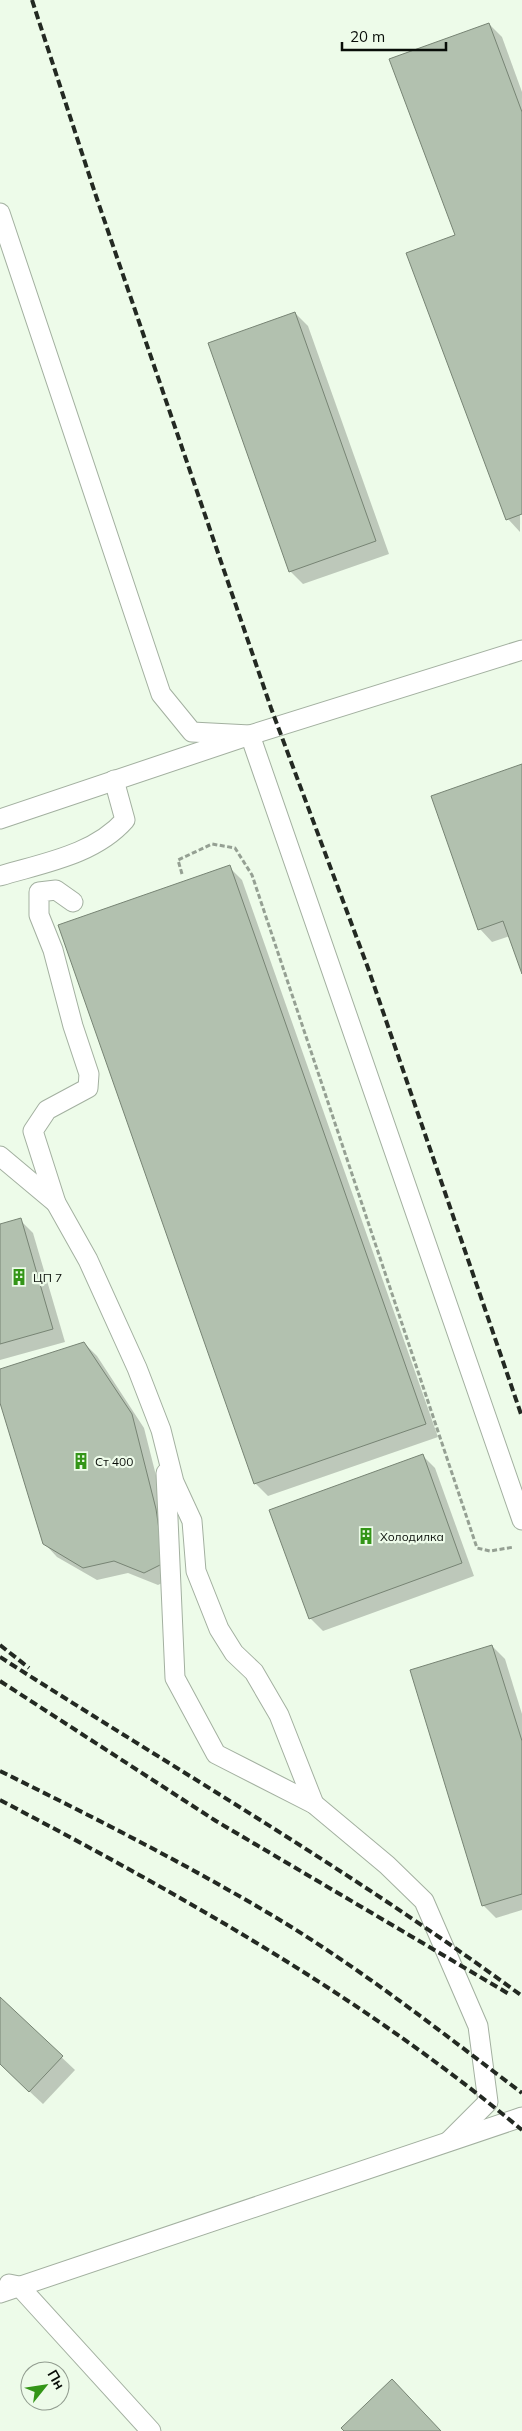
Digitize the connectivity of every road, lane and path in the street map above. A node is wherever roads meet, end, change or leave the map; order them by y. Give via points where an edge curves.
1 (0, 212) edge
2 (522, 650) edge
3 (250, 735) junction
4 (114, 780) junction
5 (0, 819) edge
6 (182, 874) dead end
7 (0, 876) edge
8 (73, 902) dead end
9 (0, 1156) edge
10 (56, 1203) junction
11 (165, 1446) junction
12 (522, 1520) edge
13 (522, 1545) edge
14 (314, 1804) junction
15 (522, 2117) edge
16 (449, 2142) junction
17 (0, 2281) edge
18 (19, 2286) junction
19 (0, 2293) edge
20 (151, 2431) edge

1 - 3 lane via 161,694 192,732
2 - 3 lane
3 - 4 lane
3 - 12 lane
4 - 5 lane
4 - 7 lane via 125,820 114,833 90,848
6 - 13 path via 178,860 212,844 235,848 252,875 477,1548 490,1551
8 - 10 lane via 56,890 39,892 39,915 53,950 89,1074 88,1088 47,1110 33,1131
9 - 10 lane
10 - 11 lane via 88,1260 137,1368
11 - 14 lane via 174,1482 192,1521 196,1571 219,1629 234,1653 254,1672 279,1716
11 - 14 lane via 175,1678 216,1754
14 - 16 lane via 387,1865 424,1901 478,2026 488,2102
15 - 16 lane
16 - 18 lane
17 - 18 lane
18 - 19 lane
18 - 20 lane

